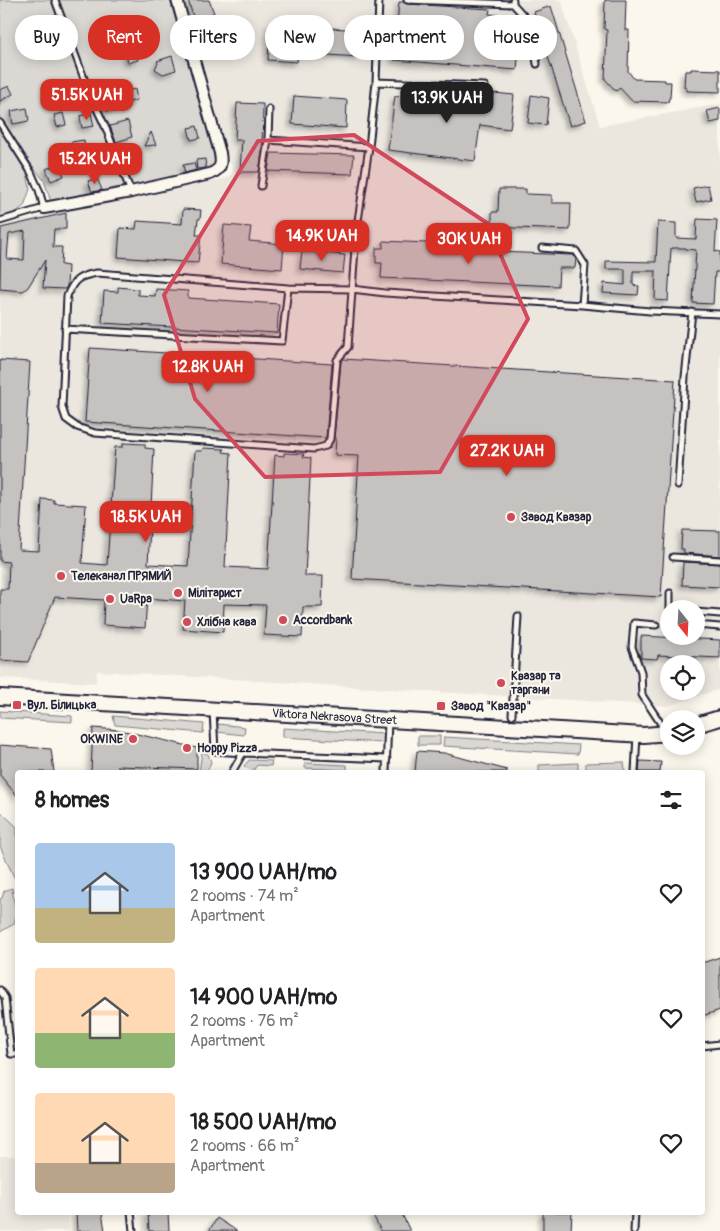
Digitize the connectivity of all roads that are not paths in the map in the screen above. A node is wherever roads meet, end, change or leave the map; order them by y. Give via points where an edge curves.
1 (56, 0) edge
2 (177, 0) edge
3 (379, 0) edge
4 (408, 0) edge
5 (513, 2) edge
6 (537, 64) dead end
7 (376, 82) junction
8 (485, 86) dead end
9 (269, 109) dead end
10 (0, 123) edge
11 (268, 140) junction
12 (369, 147) junction
13 (261, 186) dead end
14 (131, 192) junction
15 (44, 208) junction
16 (0, 221) edge
17 (542, 248) dead end
18 (288, 288) junction
19 (352, 289) junction
20 (582, 305) junction
21 (692, 312) junction
22 (720, 314) edge
23 (65, 329) junction
24 (678, 485) dead end
25 (673, 557) dead end
26 (720, 560) edge
27 (670, 593) dead end
28 (670, 600) edge
29 (705, 613) edge
30 (720, 614) edge
31 (518, 616) dead end
32 (656, 625) dead end
33 (705, 626) edge
34 (720, 627) edge
35 (0, 697) edge
36 (213, 710) junction
37 (512, 715) dead end
38 (720, 718) edge
39 (388, 720) junction
40 (705, 723) edge
41 (660, 724) edge
42 (638, 734) junction
43 (660, 734) edge
44 (243, 753) junction
45 (387, 759) junction
46 (233, 770) edge
47 (386, 770) edge
48 (635, 770) edge
49 (0, 990) edge
50 (720, 1044) edge
51 (705, 1046) edge
52 (15, 1054) edge
53 (132, 1215) edge
54 (635, 1215) edge
55 (132, 1231) edge
56 (634, 1231) edge

1 - 14 lane via 89,92
2 - 14 street via 222,161 220,167 210,174
3 - 7 lane
4 - 5 lane
5 - 6 lane via 531,25
7 - 8 lane
7 - 12 lane
9 - 11 lane
10 - 15 lane via 31,172
11 - 12 lane
11 - 13 lane
12 - 19 lane via 356,234
14 - 15 street
15 - 16 lane
17 - 20 lane via 576,251 586,265
18 - 19 lane
18 - 23 lane via 97,273 85,275 72,284 67,296
18 - 23 lane via 282,341
19 - 20 lane
19 - 23 lane via 348,347 337,360 330,439 326,446 314,449 95,434 77,427 66,419 62,407
20 - 21 lane
21 - 22 lane
21 - 24 lane
25 - 26 lane
27 - 28 lane
29 - 30 lane
31 - 37 lane
32 - 41 lane via 634,623 632,646 640,672 642,695
33 - 34 lane
35 - 36 main road, Viktora Nekrasova Street
36 - 39 main road, Viktora Nekrasova Street
36 - 44 lane via 215,751
38 - 40 main road
39 - 42 main road, Viktora Nekrasova Street
39 - 45 lane
42 - 43 main road, Viktora Nekrasova Street
42 - 48 lane
44 - 45 lane
44 - 46 lane
45 - 47 lane
49 - 52 lane via 5,998 11,1054
50 - 51 lane
53 - 55 lane
54 - 56 lane

